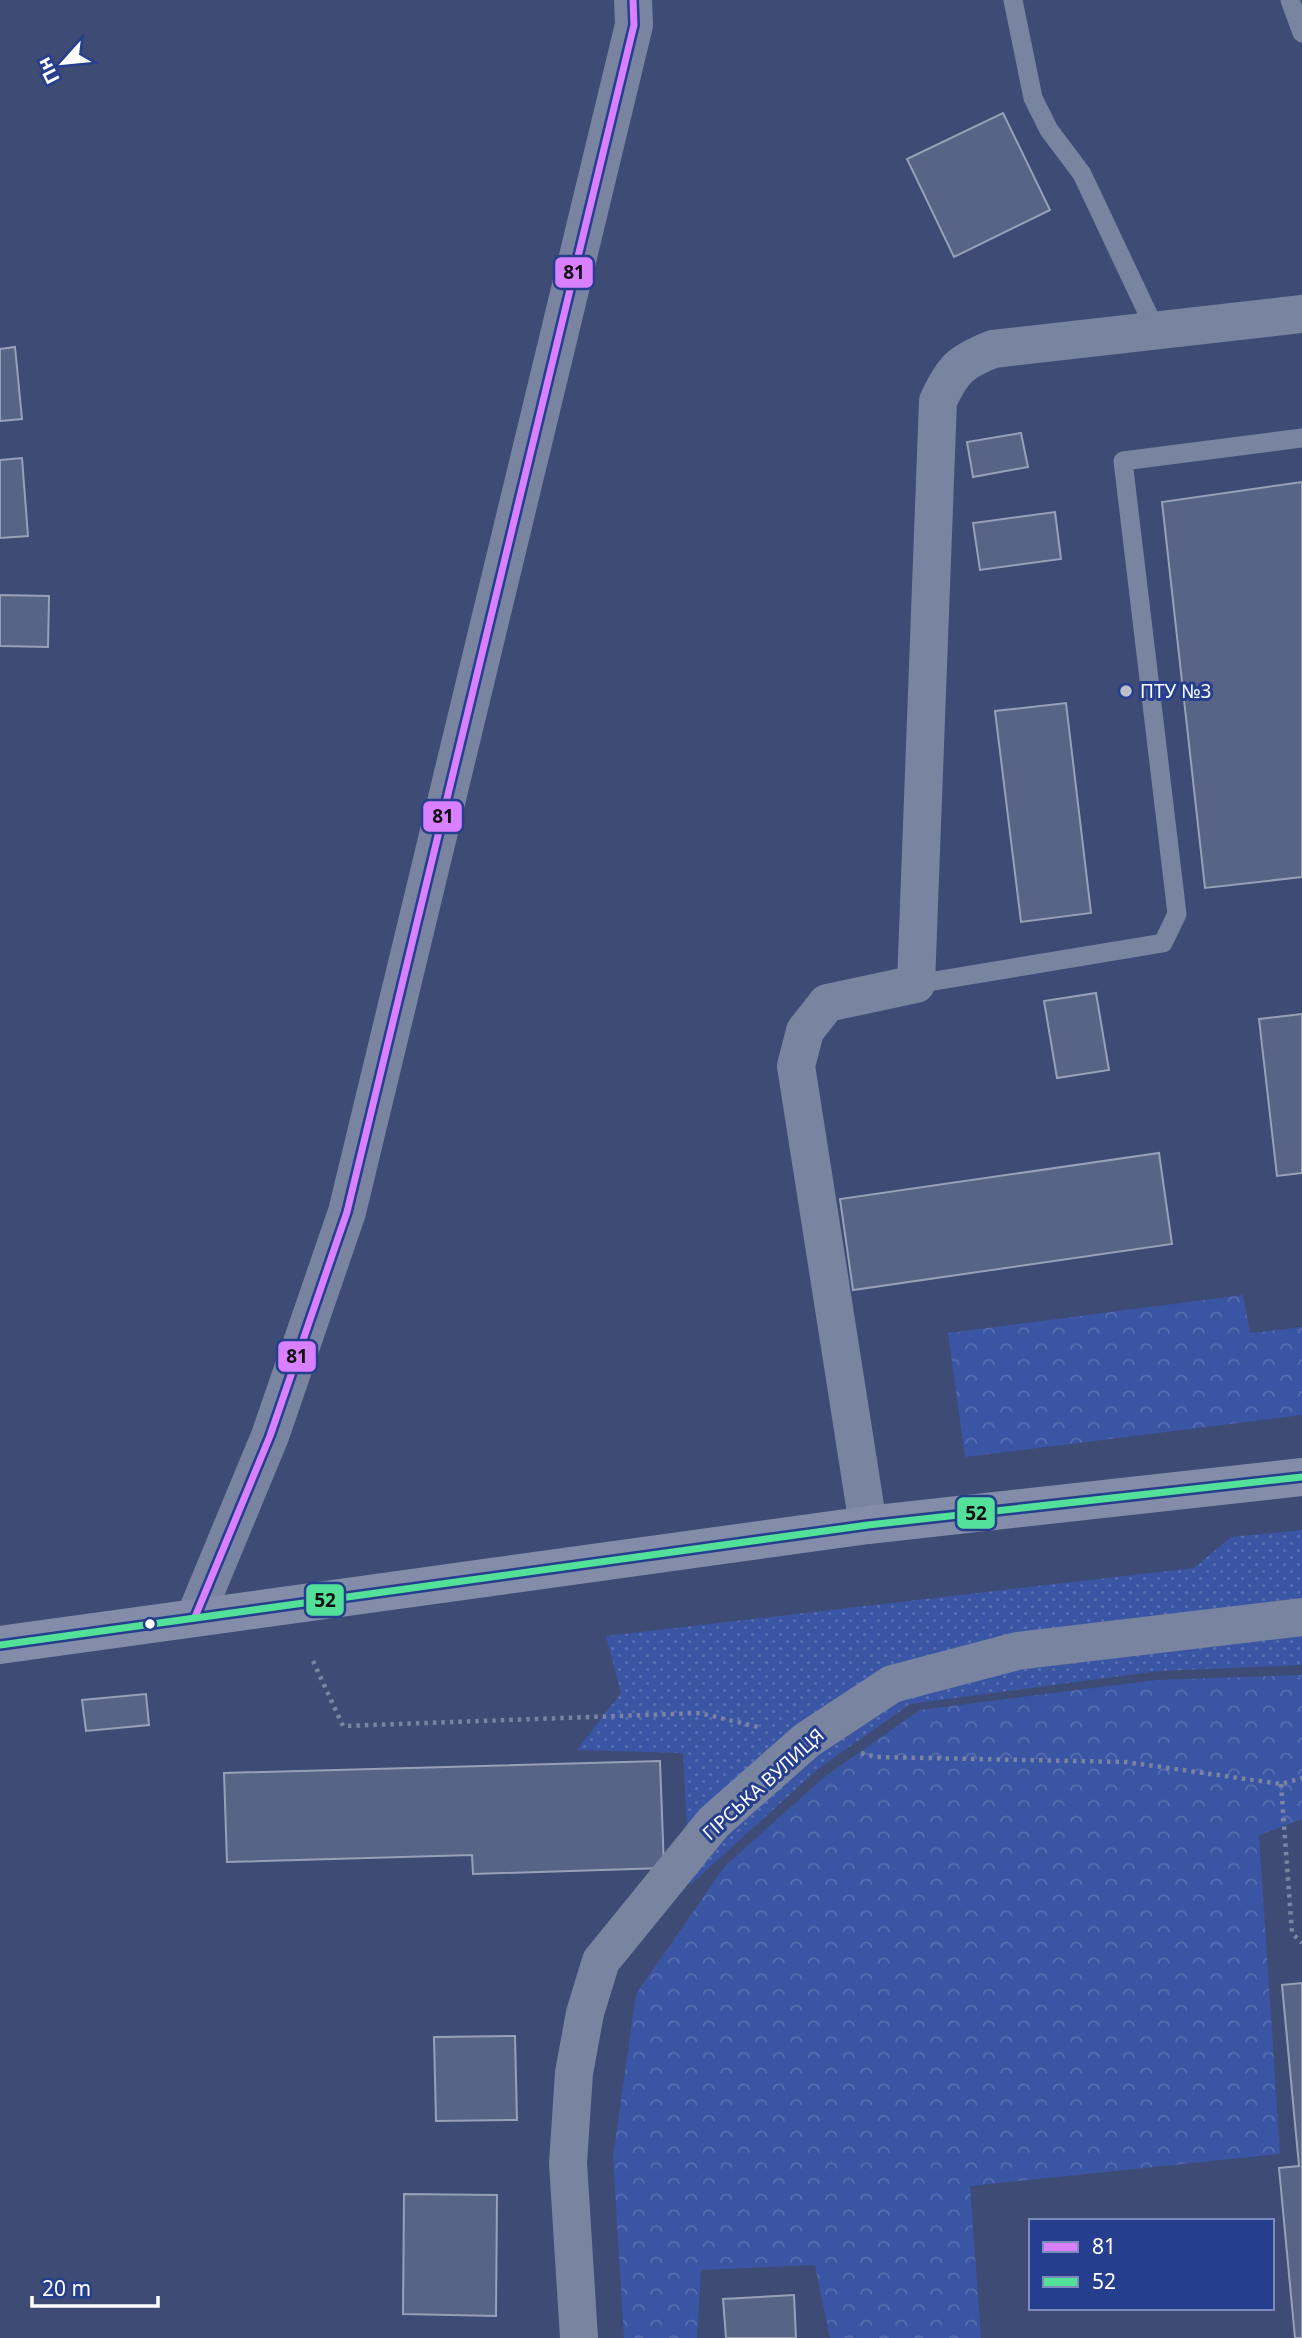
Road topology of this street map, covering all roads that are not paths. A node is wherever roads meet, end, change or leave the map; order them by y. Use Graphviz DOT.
graph roads {
  1 [pos="633,0"];
  2 [pos="1013,0"];
  3 [pos="1290,0"];
  4 [pos="1302,33"];
  5 [pos="1302,314"];
  6 [pos="1156,331"];
  7 [pos="1302,438"];
  8 [pos="916,984"];
  9 [pos="1302,1477"];
  10 [pos="868,1525"];
  11 [pos="195,1617"];
  12 [pos="1302,1617"];
  13 [pos="0,1645"];
  14 [pos="579,2338"];
  1 -- 11 [label="street"];
  2 -- 6 [label="lane"];
  3 -- 4 [label="lane"];
  5 -- 6 [label="street"];
  6 -- 8 [label="street"];
  7 -- 8 [label="lane"];
  8 -- 10 [label="street"];
  9 -- 10 [label="main road"];
  10 -- 11 [label="main road"];
  11 -- 13 [label="main road"];
  12 -- 14 [label="street, ГІРСЬКА ВУЛИЦЯ"];
}
